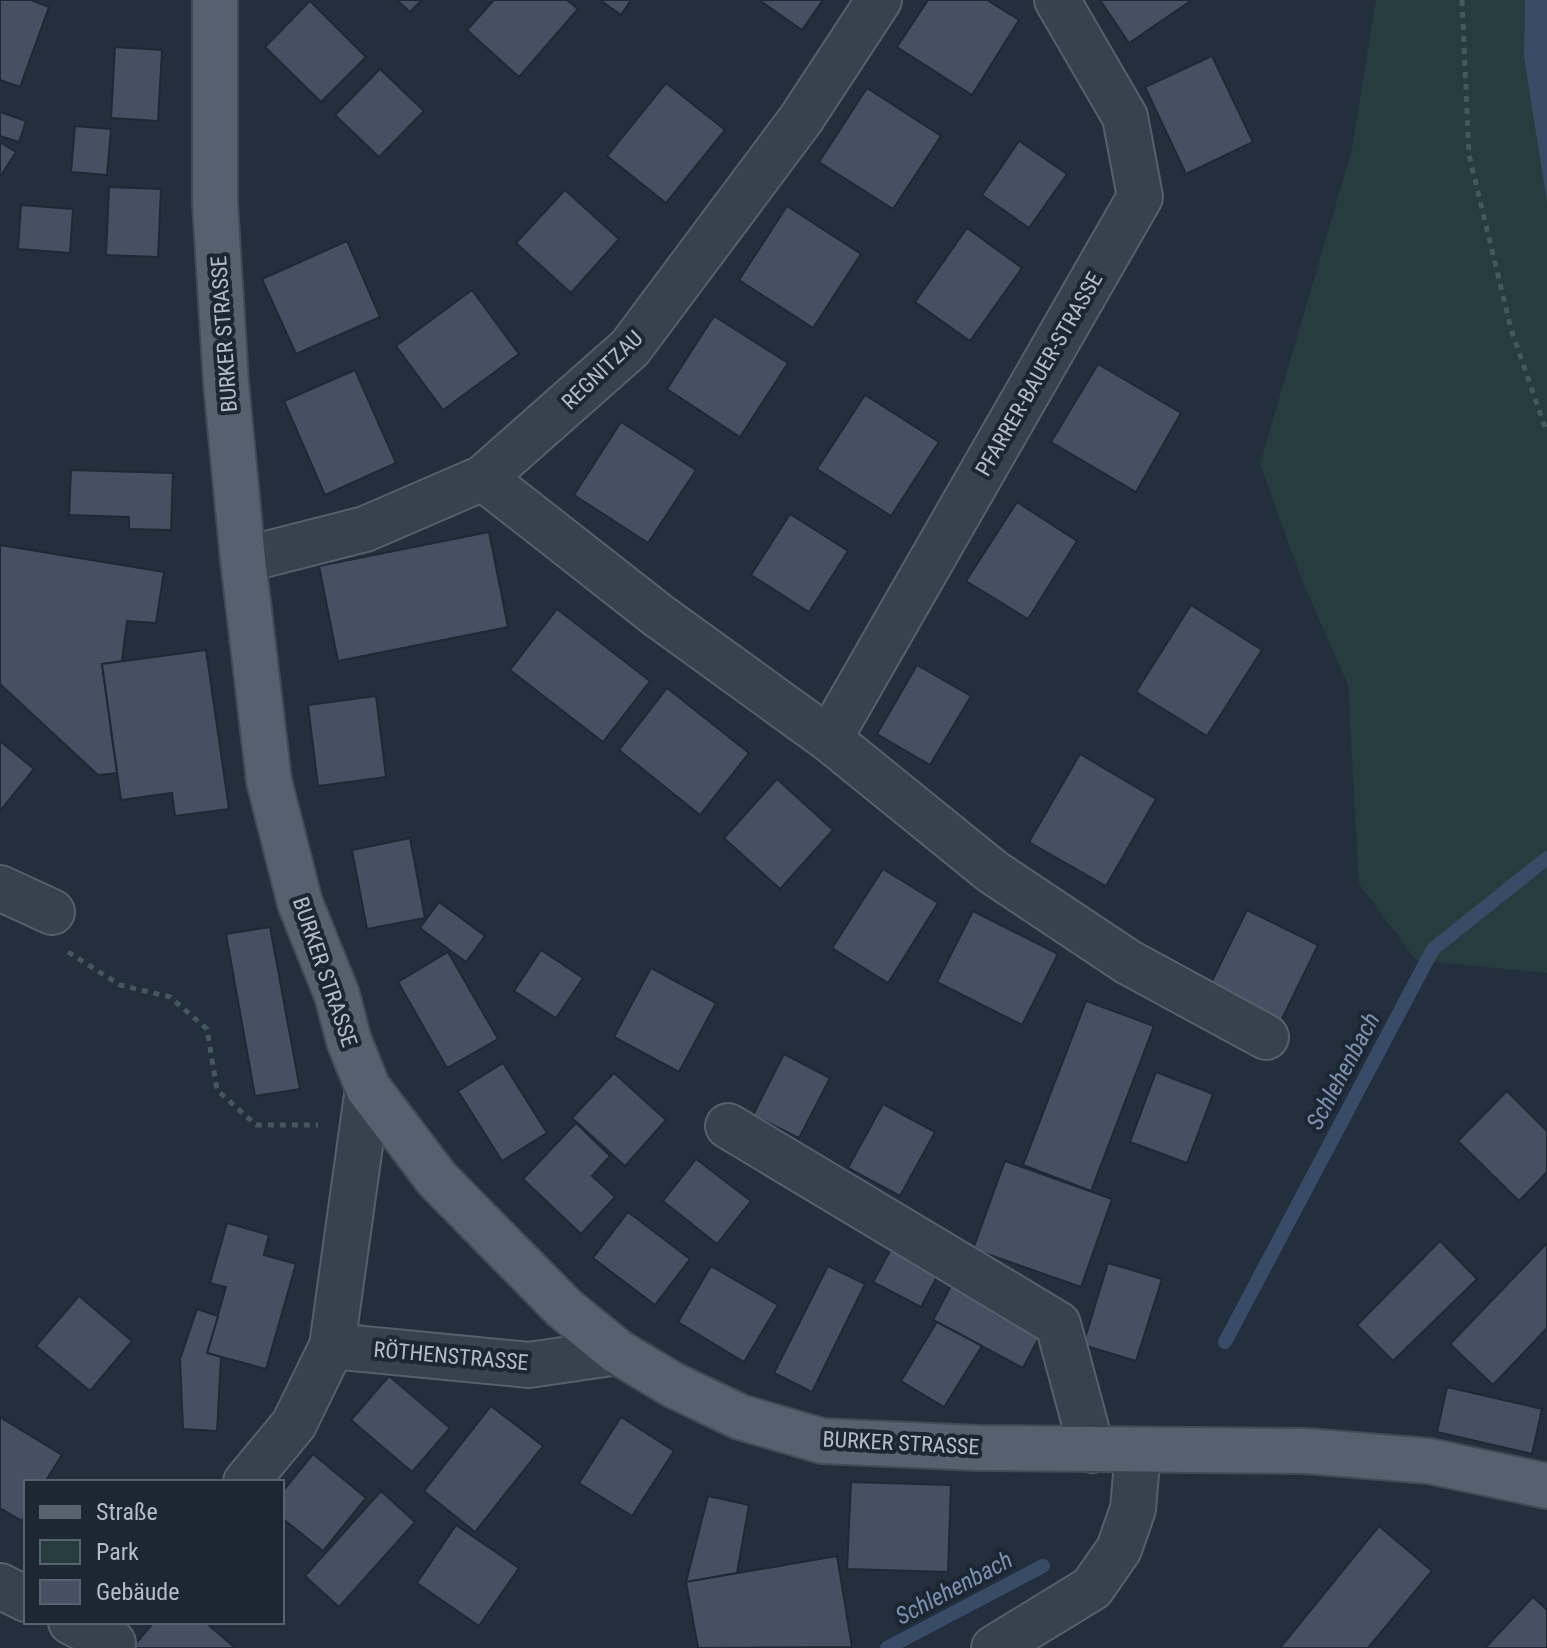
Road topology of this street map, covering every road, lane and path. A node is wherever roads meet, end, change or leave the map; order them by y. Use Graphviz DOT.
graph roads {
  1 [pos="215,0"];
  2 [pos="879,0"];
  3 [pos="1057,0"];
  4 [pos="1462,0"];
  5 [pos="1547,433"];
  6 [pos="483,478"];
  7 [pos="243,560"];
  8 [pos="829,739"];
  9 [pos="0,888"];
  10 [pos="52,912"];
  11 [pos="1266,1037"];
  12 [pos="366,1107"];
  13 [pos="728,1126"];
  14 [pos="332,1346"];
  15 [pos="618,1352"];
  16 [pos="1092,1450"];
  17 [pos="1138,1451"];
  18 [pos="248,1480"];
  19 [pos="1547,1486"];
  20 [pos="0,1586"];
  21 [pos="24,1598"];
  22 [pos="77,1624"];
  23 [pos="117,1638"];
  24 [pos="994,1648"];
  1 -- 7 [label="main road, BURKER STRASSE"];
  2 -- 6 [label="street, REGNITZAU"];
  3 -- 8 [label="street, PFARRER-BAUER-STRASSE"];
  4 -- 5 [label="path"];
  6 -- 7 [label="street, REGNITZAU"];
  6 -- 8 [label="street"];
  7 -- 12 [label="main road, BURKER STRASSE"];
  8 -- 11 [label="street"];
  9 -- 10 [label="street"];
  10 -- 12 [label="path"];
  12 -- 14 [label="street"];
  12 -- 15 [label="main road, BURKER STRASSE"];
  13 -- 16 [label="street"];
  14 -- 15 [label="street, RÖTHENSTRASSE"];
  14 -- 18 [label="street"];
  15 -- 16 [label="main road, BURKER STRASSE"];
  16 -- 17 [label="main road, BURKER STRASSE"];
  17 -- 19 [label="main road, BURKER STRASSE"];
  17 -- 24 [label="street"];
  20 -- 21 [label="street"];
  22 -- 23 [label="street"];
}
